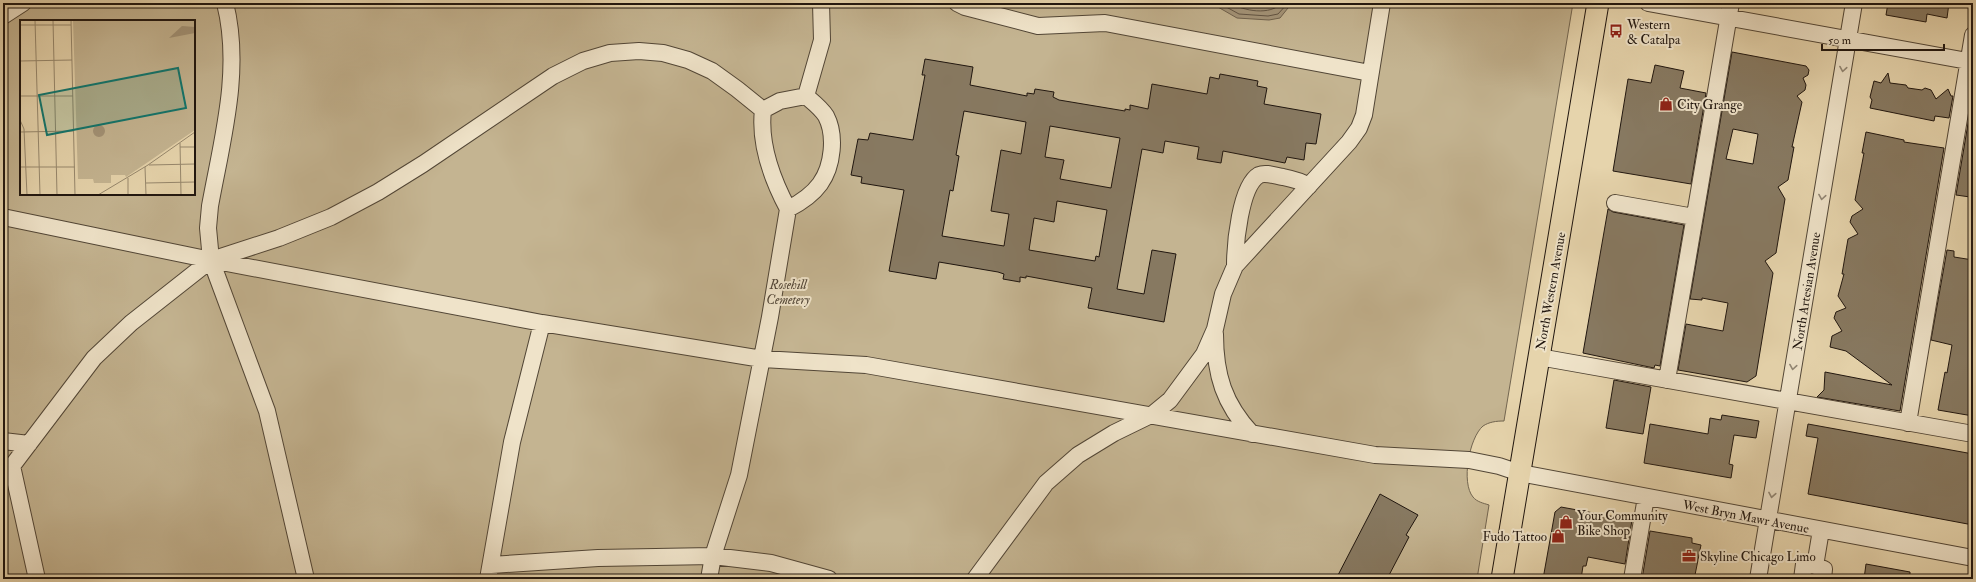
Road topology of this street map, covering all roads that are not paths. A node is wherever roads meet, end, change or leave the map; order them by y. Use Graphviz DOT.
graph roads {
  1 [pos="23,3"];
  2 [pos="225,3"];
  3 [pos="821,3"];
  4 [pos="957,3"];
  5 [pos="1382,3"];
  6 [pos="1598,3"];
  7 [pos="1648,3"];
  8 [pos="1854,3"];
  9 [pos="1730,10"];
  10 [pos="3,16"];
  11 [pos="1973,35"];
  12 [pos="1848,40"];
  13 [pos="1971,62"];
  14 [pos="1370,73"];
  15 [pos="806,96"];
  16 [pos="764,110"];
  17 [pos="1309,186"];
  18 [pos="1616,203"];
  19 [pos="788,209"];
  20 [pos="3,217"];
  21 [pos="1694,217"];
  22 [pos="211,260"];
  23 [pos="1235,266"];
  24 [pos="542,323"];
  25 [pos="1215,329"];
  26 [pos="1539,357"];
  27 [pos="762,359"];
  28 [pos="1667,380"];
  29 [pos="1788,401"];
  30 [pos="1153,414"];
  31 [pos="1908,423"];
  32 [pos="1252,434"];
  33 [pos="1973,434"];
  34 [pos="3,442"];
  35 [pos="29,444"];
  36 [pos="7,472"];
  37 [pos="1520,473"];
  38 [pos="1646,497"];
  39 [pos="1768,520"];
  40 [pos="1821,530"];
  41 [pos="713,556"];
  42 [pos="1973,558"];
  43 [pos="489,572"];
  44 [pos="1819,572"];
  45 [pos="975,578"];
  46 [pos="37,579"];
  47 [pos="306,579"];
  48 [pos="709,579"];
  49 [pos="828,579"];
  50 [pos="1502,579"];
  51 [pos="1632,579"];
  52 [pos="1758,579"];
  53 [pos="1802,579"];
  1 -- 10 [label="street"];
  2 -- 22 [label="street"];
  3 -- 15 [label="street"];
  4 -- 14 [label="street"];
  5 -- 14 [label="street"];
  6 -- 26 [label="main road, North Western Avenue"];
  7 -- 9 [label="street"];
  8 -- 12 [label="street, North Artesian Avenue"];
  9 -- 12 [label="street"];
  9 -- 21 [label="street"];
  11 -- 13 [label="street"];
  12 -- 13 [label="street"];
  12 -- 29 [label="street, North Artesian Avenue, one-way"];
  13 -- 31 [label="street"];
  14 -- 17 [label="street"];
  15 -- 16 [label="street"];
  15 -- 19 [label="street"];
  16 -- 19 [label="street"];
  16 -- 22 [label="street"];
  17 -- 23 [label="street"];
  17 -- 23 [label="street"];
  18 -- 21 [label="street"];
  19 -- 27 [label="street"];
  20 -- 22 [label="street, West Bryn Mawr Avenue"];
  21 -- 28 [label="street"];
  22 -- 24 [label="street, West Bryn Mawr Avenue"];
  22 -- 35 [label="street"];
  22 -- 47 [label="street"];
  23 -- 25 [label="street"];
  24 -- 27 [label="street, West Bryn Mawr Avenue"];
  24 -- 43 [label="street"];
  25 -- 30 [label="street"];
  25 -- 32 [label="street"];
  26 -- 28 [label="street"];
  26 -- 37 [label="main road, North Western Avenue"];
  27 -- 30 [label="street, West Bryn Mawr Avenue"];
  27 -- 41 [label="street"];
  28 -- 29 [label="street"];
  29 -- 31 [label="street"];
  29 -- 39 [label="street, North Artesian Avenue, one-way"];
  30 -- 32 [label="street, West Bryn Mawr Avenue"];
  30 -- 45 [label="street"];
  31 -- 33 [label="street"];
  32 -- 37 [label="street, West Bryn Mawr Avenue"];
  34 -- 35 [label="street"];
  35 -- 36 [label="street"];
  36 -- 46 [label="street"];
  37 -- 38 [label="street, West Bryn Mawr Avenue"];
  37 -- 50 [label="main road, North Western Avenue"];
  38 -- 39 [label="street, West Bryn Mawr Avenue"];
  38 -- 51 [label="street"];
  39 -- 40 [label="street, West Bryn Mawr Avenue"];
  39 -- 52 [label="street, North Artesian Avenue"];
  40 -- 42 [label="street, West Bryn Mawr Avenue"];
  40 -- 44 [label="street"];
  41 -- 43 [label="street"];
  41 -- 48 [label="street"];
  41 -- 49 [label="street"];
  44 -- 53 [label="street"];
}
